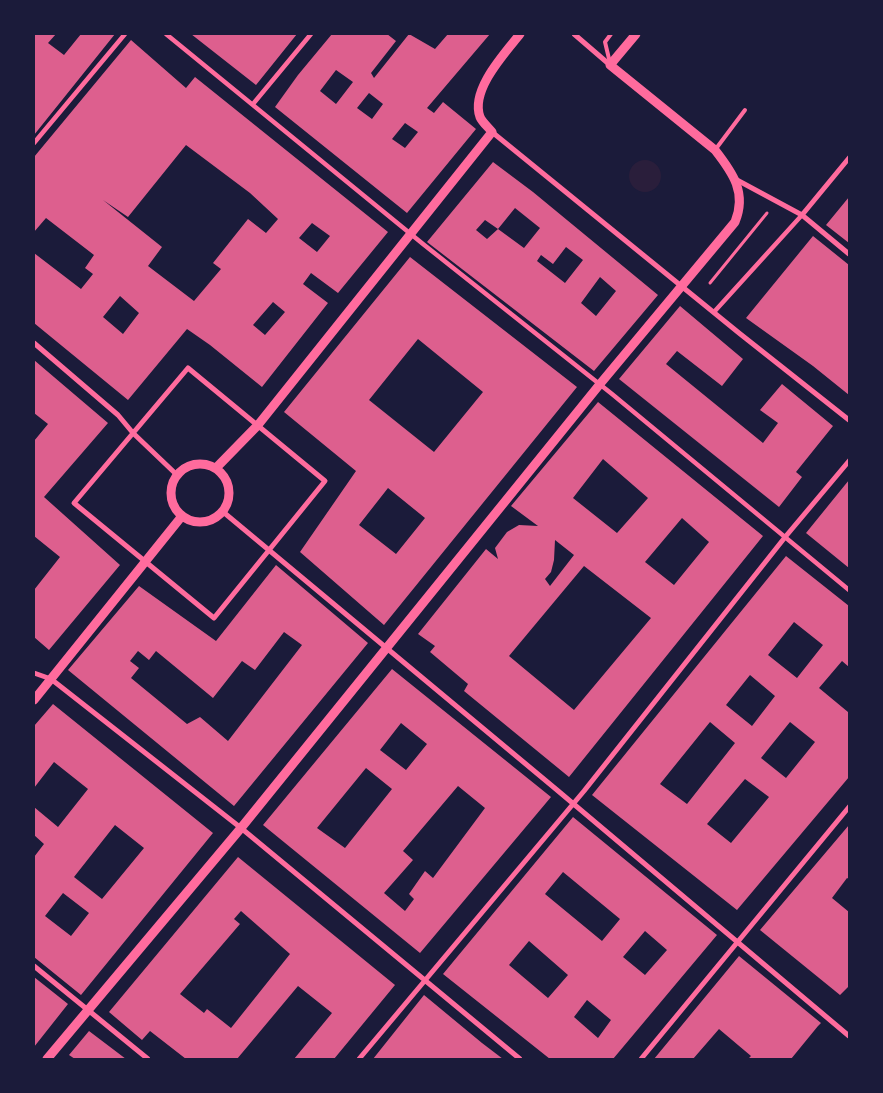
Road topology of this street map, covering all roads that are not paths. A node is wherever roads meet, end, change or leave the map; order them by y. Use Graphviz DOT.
graph roads {
  1 [pos="125,34"];
  2 [pos="166,34"];
  3 [pos="311,34"];
  4 [pos="520,34"];
  5 [pos="574,34"];
  6 [pos="611,34"];
  7 [pos="636,34"];
  8 [pos="610,65"];
  9 [pos="253,104"];
  10 [pos="745,110"];
  11 [pos="492,132"];
  12 [pos="34,143"];
  13 [pos="715,150"];
  14 [pos="849,158"];
  15 [pos="737,180"];
  16 [pos="802,215"];
  17 [pos="412,235"];
  18 [pos="849,254"];
  19 [pos="681,285"];
  20 [pos="714,312"];
  21 [pos="34,344"];
  22 [pos="600,384"];
  23 [pos="849,420"];
  24 [pos="258,425"];
  25 [pos="133,433"];
  26 [pos="849,461"];
  27 [pos="216,468"];
  28 [pos="176,475"];
  29 [pos="222,511"];
  30 [pos="182,516"];
  31 [pos="786,536"];
  32 [pos="270,552"];
  33 [pos="145,563"];
  34 [pos="849,590"];
  35 [pos="385,648"];
  36 [pos="34,672"];
  37 [pos="51,679"];
  38 [pos="34,700"];
  39 [pos="574,804"];
  40 [pos="849,807"];
  41 [pos="241,828"];
  42 [pos="738,943"];
  43 [pos="34,966"];
  44 [pos="424,980"];
  45 [pos="89,1010"];
  46 [pos="849,1036"];
  47 [pos="47,1059"];
  48 [pos="148,1059"];
  49 [pos="359,1059"];
  50 [pos="520,1059"];
  51 [pos="640,1059"];
  1 -- 12 [label="street"];
  2 -- 9 [label="street"];
  3 -- 9 [label="street"];
  4 -- 11 [label="street"];
  5 -- 8 [label="street"];
  6 -- 8 [label="lane"];
  7 -- 8 [label="street"];
  8 -- 13 [label="street"];
  9 -- 17 [label="street"];
  10 -- 13 [label="lane"];
  11 -- 17 [label="street"];
  11 -- 19 [label="street"];
  13 -- 15 [label="street"];
  14 -- 16 [label="street"];
  15 -- 16 [label="street"];
  15 -- 19 [label="street"];
  16 -- 18 [label="street"];
  16 -- 20 [label="street"];
  17 -- 22 [label="street"];
  17 -- 24 [label="street"];
  19 -- 20 [label="street"];
  19 -- 22 [label="street"];
  20 -- 23 [label="street"];
  21 -- 25 [label="street"];
  22 -- 31 [label="street"];
  22 -- 35 [label="street"];
  24 -- 25 [label="street"];
  24 -- 27 [label="street"];
  24 -- 32 [label="street"];
  25 -- 28 [label="street"];
  25 -- 33 [label="street"];
  26 -- 31 [label="street"];
  27 -- 28 [label="street"];
  27 -- 29 [label="street"];
  28 -- 30 [label="street"];
  29 -- 30 [label="street"];
  29 -- 32 [label="street"];
  30 -- 33 [label="street"];
  31 -- 34 [label="street"];
  31 -- 39 [label="street"];
  32 -- 33 [label="street"];
  32 -- 35 [label="street"];
  33 -- 37 [label="street"];
  35 -- 39 [label="street"];
  35 -- 41 [label="street"];
  36 -- 37 [label="street"];
  37 -- 38 [label="street"];
  37 -- 41 [label="street"];
  39 -- 42 [label="street"];
  39 -- 44 [label="street"];
  40 -- 42 [label="street"];
  41 -- 44 [label="street"];
  41 -- 45 [label="street"];
  42 -- 46 [label="street"];
  42 -- 51 [label="street"];
  43 -- 45 [label="street"];
  44 -- 49 [label="street"];
  44 -- 50 [label="street"];
  45 -- 47 [label="street"];
  45 -- 48 [label="street"];
}
